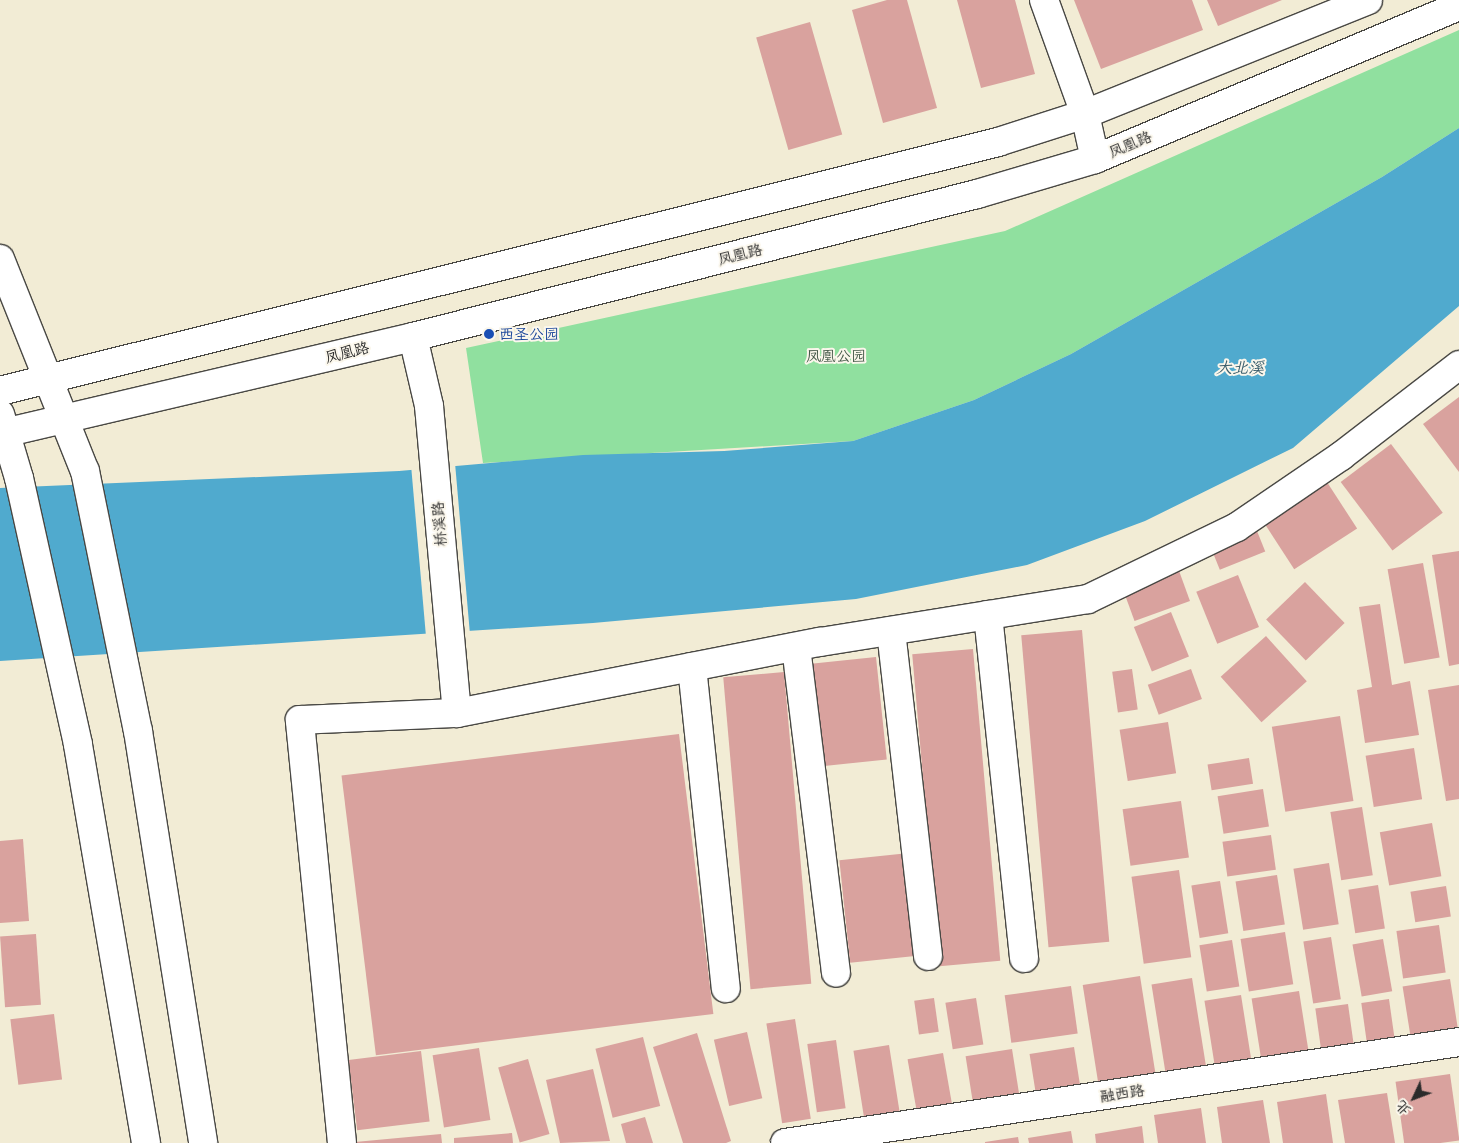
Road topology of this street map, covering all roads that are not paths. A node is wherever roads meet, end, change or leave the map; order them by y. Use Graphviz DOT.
graph roads {
  1 [pos="1044,0"];
  2 [pos="1368,0"];
  3 [pos="1459,6"];
  4 [pos="1085,114"];
  5 [pos="1095,159"];
  6 [pos="0,259"];
  7 [pos="413,337"];
  8 [pos="1459,365"];
  9 [pos="50,380"];
  10 [pos="0,391"];
  11 [pos="64,421"];
  12 [pos="2,427"];
  13 [pos="988,615"];
  14 [pos="891,631"];
  15 [pos="796,647"];
  16 [pos="692,668"];
  17 [pos="455,703"];
  18 [pos="928,956"];
  19 [pos="1024,958"];
  20 [pos="836,973"];
  21 [pos="726,988"];
  22 [pos="1459,1042"];
  23 [pos="146,1143"];
  24 [pos="203,1143"];
  25 [pos="342,1143"];
  26 [pos="785,1143"];
  1 -- 4 [label="street"];
  2 -- 4 [label="street"];
  3 -- 5 [label="street, 凤凰路"];
  4 -- 5 [label="street"];
  4 -- 9 [label="street"];
  5 -- 7 [label="street, 凤凰路"];
  6 -- 9 [label="street"];
  7 -- 11 [label="street, 凤凰路"];
  7 -- 17 [label="street, 桥溪路"];
  8 -- 13 [label="street"];
  9 -- 10 [label="street"];
  9 -- 11 [label="street"];
  11 -- 12 [label="street, 凤凰路"];
  11 -- 24 [label="street"];
  12 -- 23 [label="street"];
  13 -- 14 [label="street"];
  13 -- 19 [label="street"];
  14 -- 15 [label="street"];
  14 -- 18 [label="street"];
  15 -- 16 [label="street"];
  15 -- 20 [label="street"];
  16 -- 17 [label="street"];
  16 -- 21 [label="street"];
  17 -- 25 [label="street"];
  22 -- 26 [label="street, 融西路"];
}
